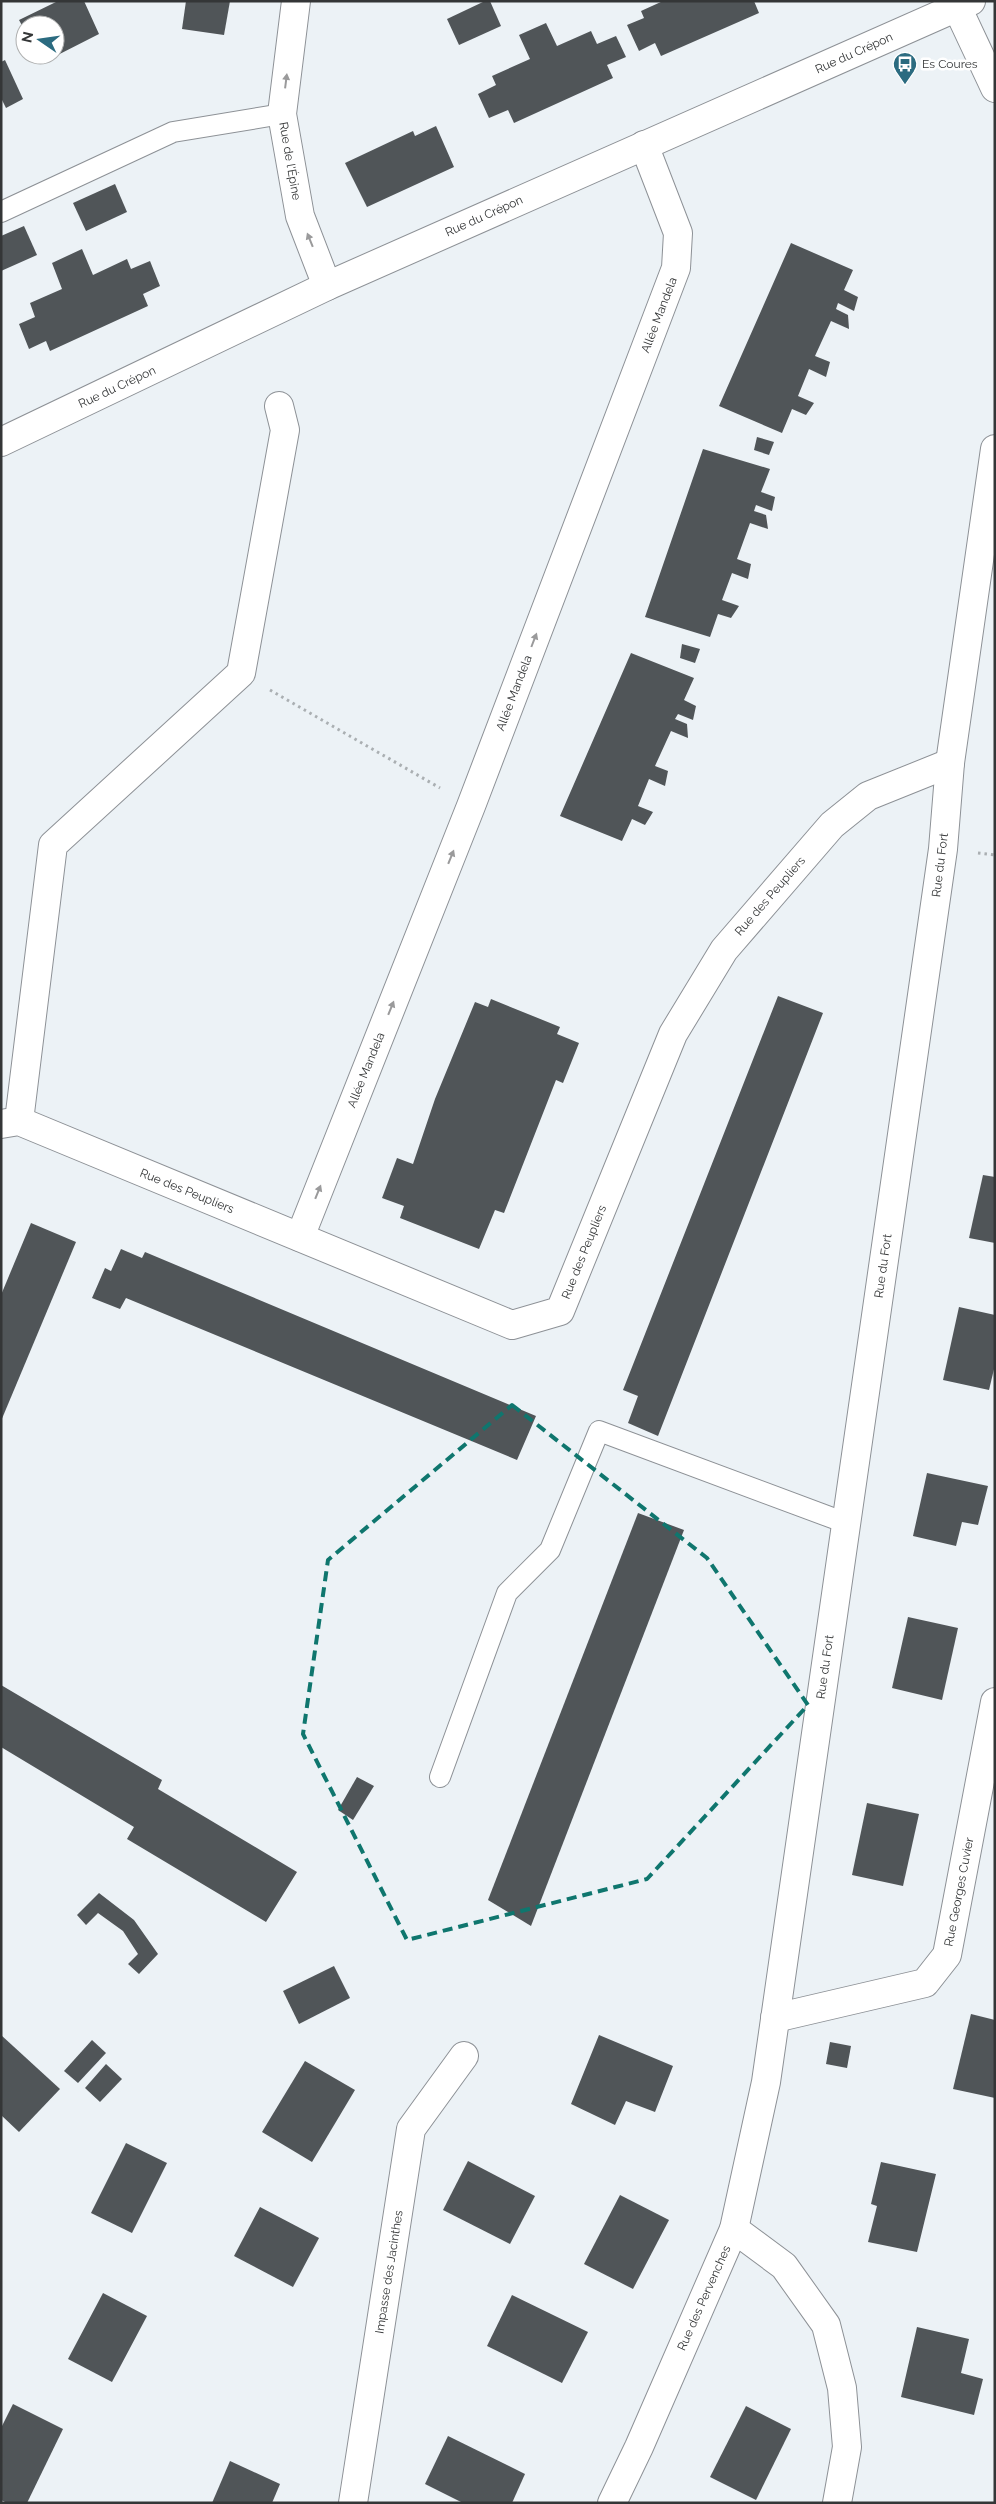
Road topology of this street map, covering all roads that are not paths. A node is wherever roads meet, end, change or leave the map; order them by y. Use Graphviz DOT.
graph roads {
  1 [pos="296,1"];
  2 [pos="964,4"];
  3 [pos="995,88"];
  4 [pos="282,114"];
  5 [pos="644,145"];
  6 [pos="1,212"];
  7 [pos="327,286"];
  8 [pos="279,406"];
  9 [pos="1,442"];
  10 [pos="995,449"];
  11 [pos="950,763"];
  12 [pos="10,1122"];
  13 [pos="300,1237"];
  14 [pos="846,1523"];
  15 [pos="995,1702"];
  16 [pos="440,1778"];
  17 [pos="775,2018"];
  18 [pos="464,2056"];
  19 [pos="766,2082"];
  20 [pos="734,2229"];
  21 [pos="353,2503"];
  22 [pos="612,2503"];
  23 [pos="837,2503"];
  4 -- 1 [label="street, Rue de l'Épine, one-way"];
  2 -- 3 [label="street"];
  2 -- 5 [label="street, Rue du Crépon"];
  4 -- 6 [label="lane"];
  7 -- 4 [label="street, Rue de l'Épine, one-way"];
  5 -- 7 [label="street, Rue du Crépon"];
  13 -- 5 [label="street, Allée Mandela, one-way"];
  7 -- 9 [label="street, Rue du Crépon"];
  8 -- 12 [label="street"];
  10 -- 11 [label="street, Rue du Fort"];
  11 -- 13 [label="street, Rue des Peupliers"];
  11 -- 14 [label="street, Rue du Fort"];
  12 -- 13 [label="street, Rue des Peupliers"];
  14 -- 16 [label="lane"];
  14 -- 17 [label="street, Rue du Fort"];
  15 -- 17 [label="street, Rue Georges Cuvier"];
  17 -- 19 [label="street, Rue du Fort"];
  18 -- 21 [label="street, Impasse des Jacinthes"];
  19 -- 20 [label="street, Rue des Pervenches"];
  20 -- 22 [label="street, Rue des Pervenches"];
  20 -- 23 [label="street"];
}
